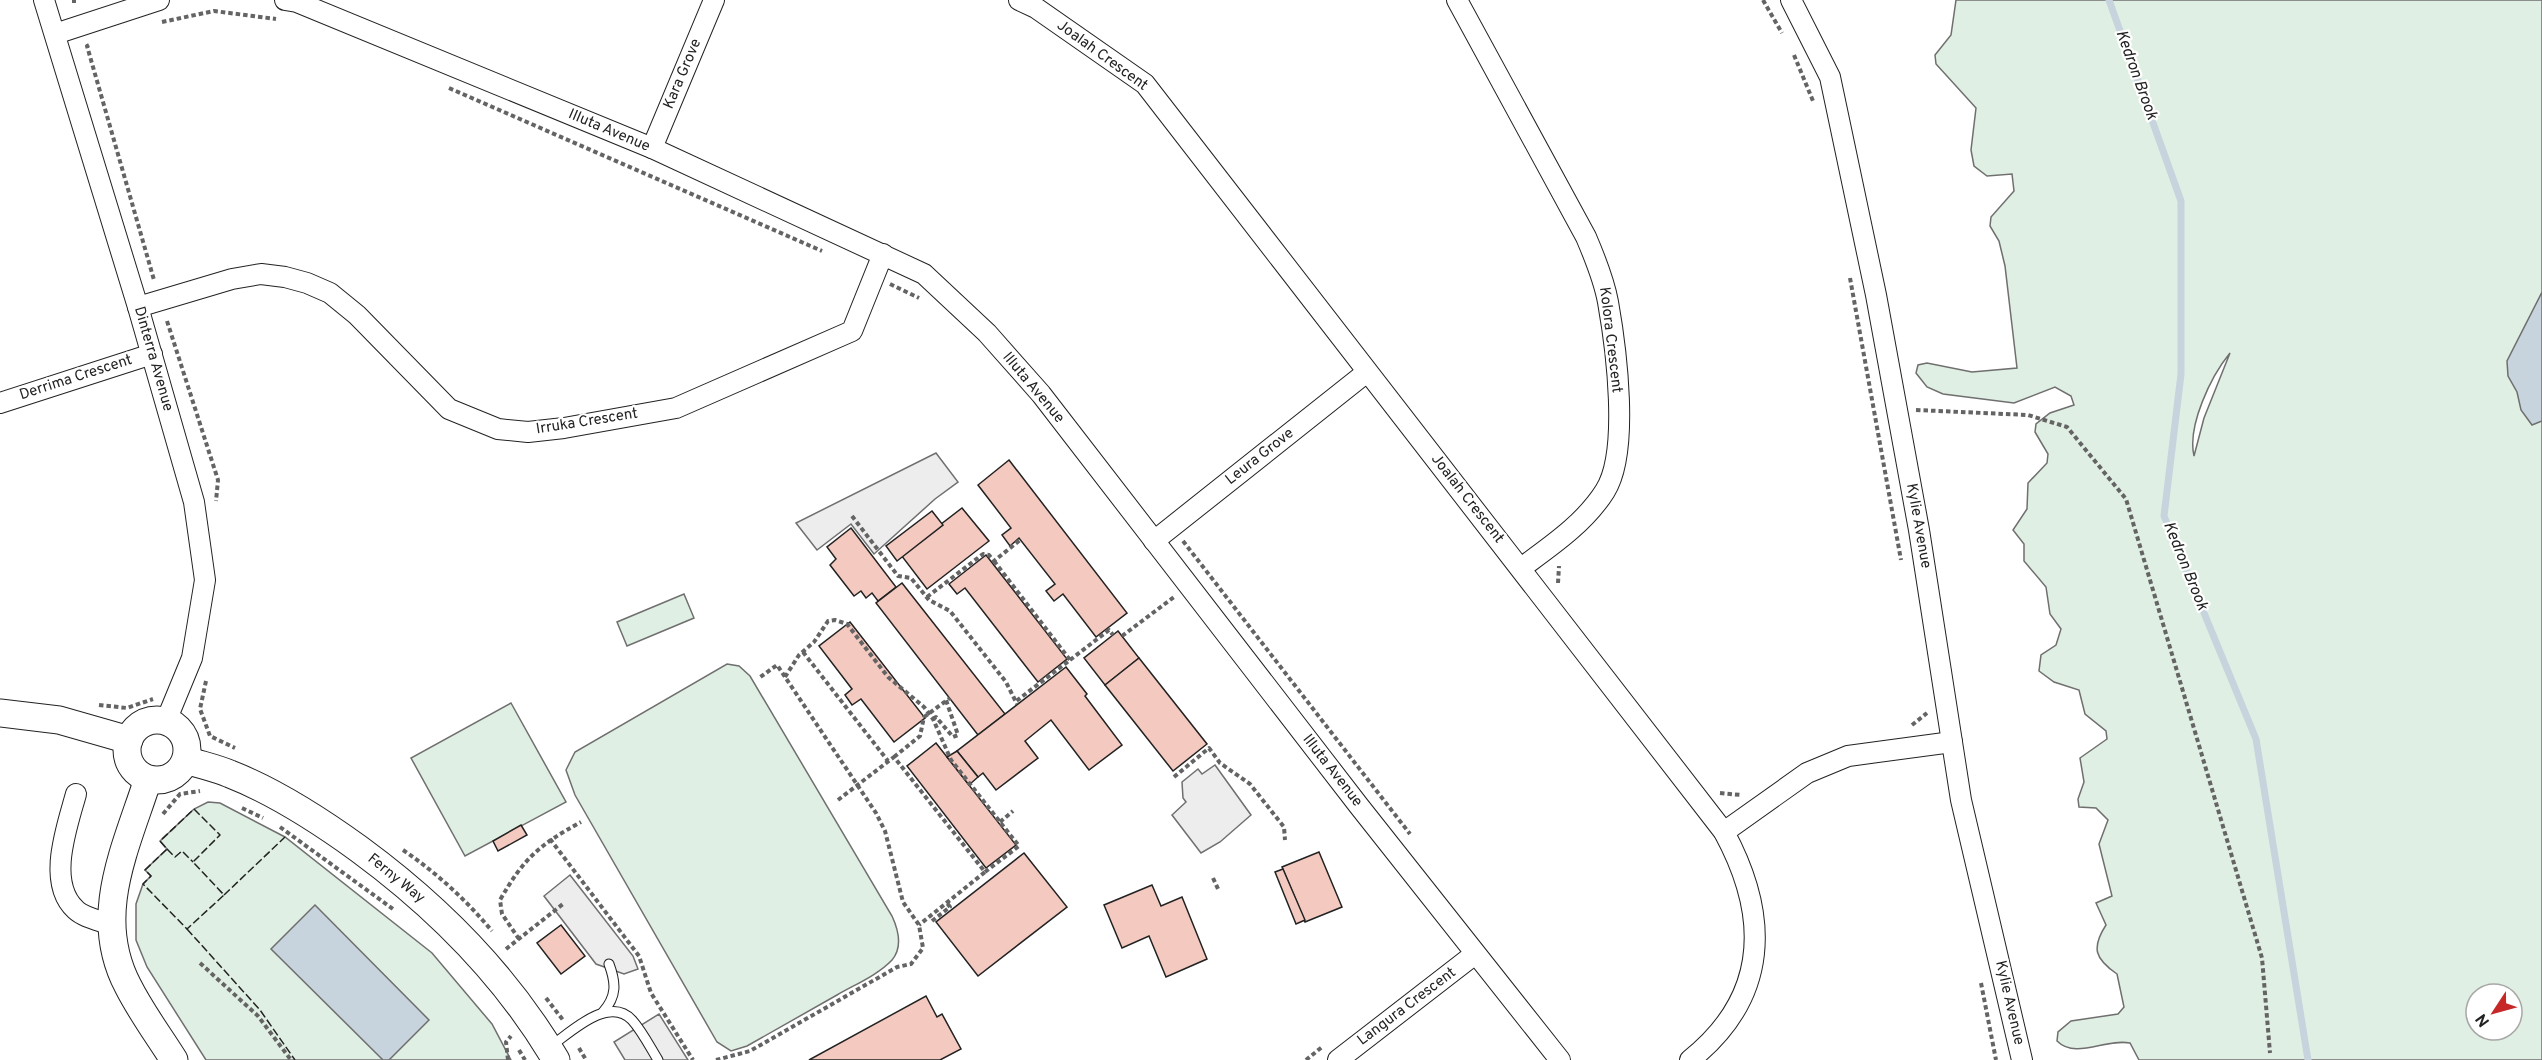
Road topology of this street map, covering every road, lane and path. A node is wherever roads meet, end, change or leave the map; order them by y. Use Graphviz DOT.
graph roads {
  1 [pos="44,0"];
  2 [pos="159,0"];
  3 [pos="714,0"];
  4 [pos="1457,0"];
  5 [pos="1762,0"];
  6 [pos="1791,0"];
  7 [pos="1032,3"];
  8 [pos="283,10"];
  9 [pos="152,24"];
  10 [pos="55,34"];
  11 [pos="1785,37"];
  12 [pos="98,42"];
  13 [pos="1790,46"];
  14 [pos="440,83"];
  15 [pos="1817,112"];
  16 [pos="652,148"];
  17 [pos="883,254"];
  18 [pos="831,255"];
  19 [pos="875,274"];
  20 [pos="1849,276"];
  21 [pos="154,280"];
  22 [pos="921,299"];
  23 [pos="138,307"];
  24 [pos="152,354"];
  25 [pos="1367,372"];
  26 [pos="0,403"];
  27 [pos="1897,409"];
  28 [pos="852,516"];
  29 [pos="1173,527"];
  30 [pos="1020,540"];
  31 [pos="1154,541"];
  32 [pos="994,561"];
  33 [pos="1521,568"];
  34 [pos="1903,570"];
  35 [pos="1166,588"];
  36 [pos="927,597"];
  37 [pos="1174,597"];
  38 [pos="1181,606"];
  39 [pos="1113,635"];
  40 [pos="1122,636"];
  41 [pos="803,652"];
  42 [pos="1070,660"];
  43 [pos="785,677"];
  44 [pos="759,678"];
  45 [pos="1929,712"];
  46 [pos="0,713"];
  47 [pos="929,713"];
  48 [pos="933,719"];
  49 [pos="166,721"];
  50 [pos="129,740"];
  51 [pos="1944,743"];
  52 [pos="894,757"];
  53 [pos="186,760"];
  54 [pos="888,761"];
  55 [pos="1174,777"];
  56 [pos="148,779"];
  57 [pos="858,784"];
  58 [pos="206,790"];
  59 [pos="75,794"];
  60 [pos="838,800"];
  61 [pos="236,805"];
  62 [pos="1013,811"];
  63 [pos="162,815"];
  64 [pos="267,820"];
  65 [pos="581,822"];
  66 [pos="1000,822"];
  67 [pos="277,826"];
  68 [pos="1725,832"];
  69 [pos="1411,836"];
  70 [pos="550,839"];
  71 [pos="1286,840"];
  72 [pos="985,872"];
  73 [pos="1213,878"];
  74 [pos="1219,891"];
  75 [pos="947,903"];
  76 [pos="563,904"];
  77 [pos="396,911"];
  78 [pos="932,921"];
  79 [pos="111,924"];
  80 [pos="919,925"];
  81 [pos="519,939"];
  82 [pos="506,949"];
  83 [pos="1475,954"];
  84 [pos="200,963"];
  85 [pos="609,964"];
  86 [pos="1980,978"];
  87 [pos="603,1011"];
  88 [pos="504,1027"];
  89 [pos="511,1036"];
  90 [pos="2270,1053"];
  91 [pos="552,1054"];
  92 [pos="174,1060"];
  93 [pos="291,1060"];
  94 [pos="508,1060"];
  95 [pos="525,1060"];
  96 [pos="658,1060"];
  97 [pos="693,1060"];
  98 [pos="716,1060"];
  99 [pos="1338,1060"];
  100 [pos="1560,1060"];
  101 [pos="1690,1060"];
  102 [pos="1996,1060"];
  103 [pos="2022,1060"];
  1 -- 10 [label="street, Dinterra Avenue"];
  2 -- 10 [label="street"];
  3 -- 16 [label="street, Kara Grove"];
  4 -- 33 [label="street, Kolora Crescent"];
  5 -- 11 [label="path"];
  6 -- 27 [label="street, Kylie Avenue"];
  7 -- 25 [label="street, Joalah Crescent"];
  8 -- 9 [label="path"];
  8 -- 16 [label="street, Illuta Avenue"];
  10 -- 23 [label="street, Dinterra Avenue"];
  12 -- 21 [label="path"];
  13 -- 15 [label="path"];
  14 -- 18 [label="path"];
  16 -- 17 [label="street, Illuta Avenue"];
  17 -- 19 [label="street, Irruka Crescent"];
  17 -- 31 [label="street, Illuta Avenue"];
  19 -- 22 [label="path"];
  19 -- 23 [label="street, Irruka Crescent"];
  20 -- 34 [label="path"];
  23 -- 24 [label="street, Dinterra Avenue"];
  24 -- 26 [label="street, Derrima Crescent"];
  24 -- 49 [label="street, Dinterra Avenue"];
  25 -- 29 [label="street, Leura Grove"];
  25 -- 33 [label="street, Joalah Crescent"];
  27 -- 51 [label="street, Kylie Avenue"];
  27 -- 90 [label="path"];
  28 -- 36 [label="path"];
  29 -- 31 [label="street, Leura Grove"];
  29 -- 69 [label="path"];
  30 -- 32 [label="path"];
  31 -- 83 [label="street, Illuta Avenue"];
  32 -- 36 [label="path"];
  32 -- 42 [label="path"];
  33 -- 68 [label="street, Joalah Crescent"];
  35 -- 37 [label="path"];
  36 -- 42 [label="path"];
  37 -- 38 [label="path"];
  37 -- 40 [label="path"];
  39 -- 42 [label="path"];
  41 -- 43 [label="path"];
  41 -- 47 [label="path"];
  41 -- 54 [label="path"];
  43 -- 44 [label="path"];
  43 -- 57 [label="path"];
  45 -- 51 [label="path"];
  46 -- 50 [label="street"];
  47 -- 48 [label="path"];
  47 -- 48 [label="path"];
  47 -- 52 [label="path"];
  48 -- 66 [label="path"];
  49 -- 50 [label="street"];
  49 -- 53 [label="street"];
  50 -- 56 [label="street"];
  51 -- 68 [label="street"];
  51 -- 103 [label="street, Kylie Avenue"];
  52 -- 54 [label="path"];
  52 -- 72 [label="path"];
  53 -- 56 [label="street"];
  53 -- 91 [label="street, Ferny Way"];
  54 -- 57 [label="path"];
  55 -- 71 [label="path"];
  56 -- 79 [label="street"];
  57 -- 60 [label="path"];
  57 -- 80 [label="path"];
  58 -- 63 [label="path"];
  59 -- 79 [label="street"];
  61 -- 64 [label="path"];
  62 -- 66 [label="path"];
  65 -- 70 [label="path"];
  66 -- 72 [label="path"];
  67 -- 77 [label="path"];
  68 -- 101 [label="street, Joalah Crescent"];
  70 -- 81 [label="path"];
  70 -- 97 [label="path"];
  72 -- 75 [label="path"];
  73 -- 74 [label="path"];
  75 -- 78 [label="path"];
  75 -- 80 [label="path"];
  76 -- 81 [label="path"];
  79 -- 92 [label="street"];
  80 -- 98 [label="path"];
  81 -- 82 [label="path"];
  83 -- 99 [label="street, Langura Crescent"];
  83 -- 100 [label="street, Illuta Avenue"];
  84 -- 93 [label="path"];
  85 -- 87 [label="lane"];
  86 -- 102 [label="path"];
  87 -- 91 [label="lane"];
  87 -- 96 [label="lane"];
  88 -- 89 [label="path"];
  89 -- 94 [label="path"];
  89 -- 95 [label="path"];
}
